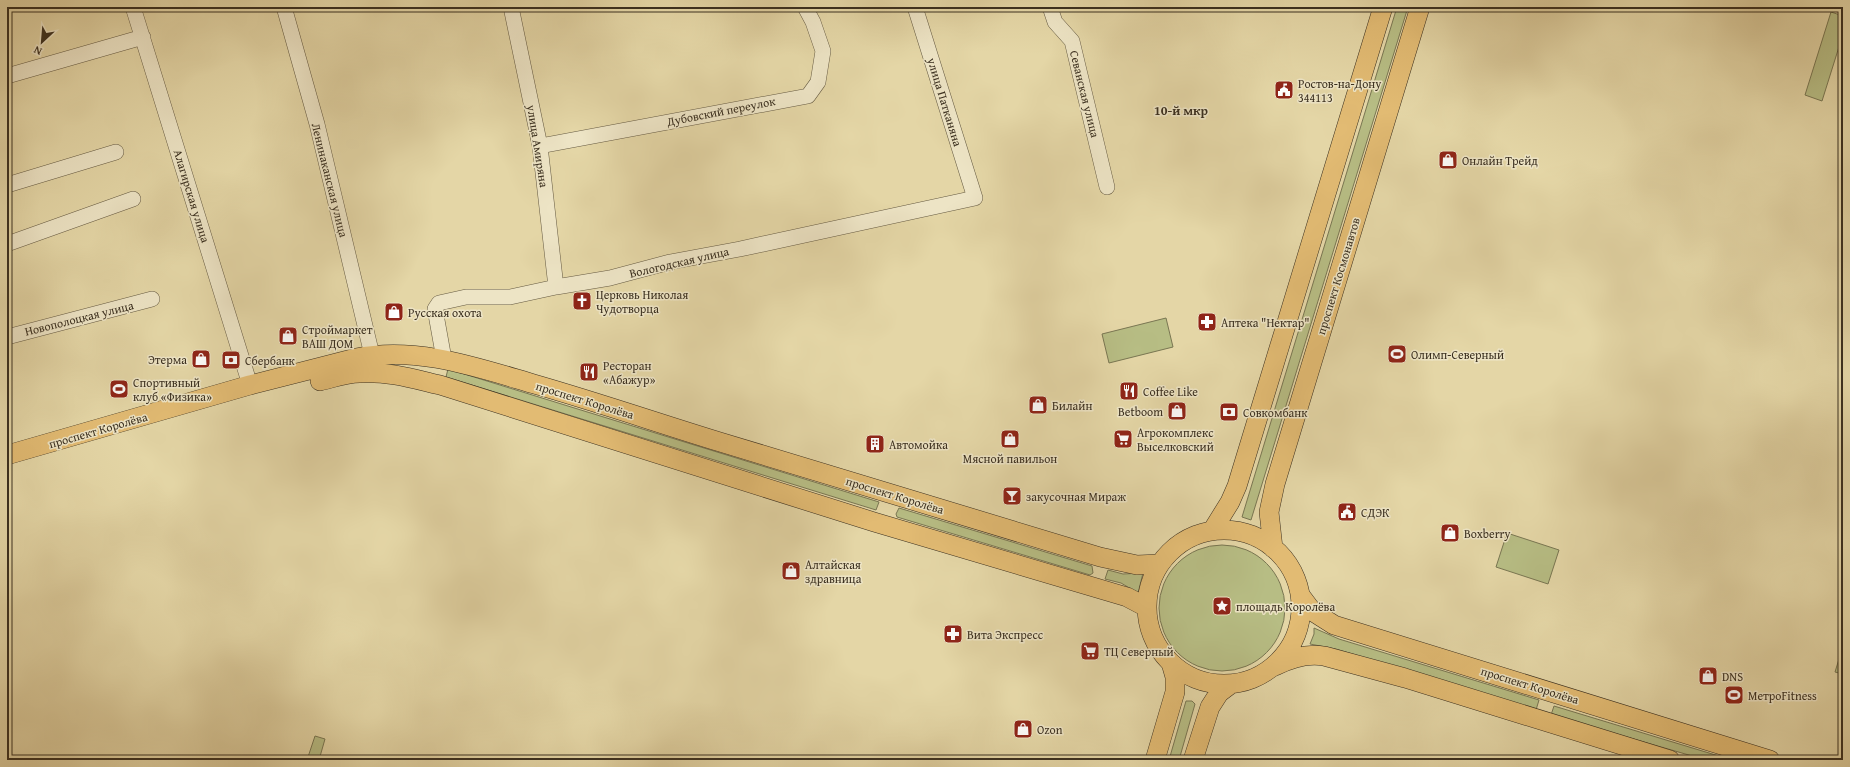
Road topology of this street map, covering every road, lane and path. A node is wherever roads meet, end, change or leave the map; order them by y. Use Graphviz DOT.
graph roads {
  1 [pos="133,7"];
  2 [pos="284,7"];
  3 [pos="511,7"];
  4 [pos="804,7"];
  5 [pos="915,7"];
  6 [pos="1050,7"];
  7 [pos="1383,7"];
  8 [pos="1420,7"];
  9 [pos="143,37"];
  10 [pos="7,76"];
  11 [pos="540,146"];
  12 [pos="116,152"];
  13 [pos="7,185"];
  14 [pos="1107,187"];
  15 [pos="975,198"];
  16 [pos="133,199"];
  17 [pos="7,244"];
  18 [pos="556,287"];
  19 [pos="152,300"];
  20 [pos="7,337"];
  21 [pos="372,355"];
  22 [pos="444,358"];
  23 [pos="250,385"];
  24 [pos="440,385"];
  25 [pos="7,455"];
  26 [pos="7,468"];
  27 [pos="882,492"];
  28 [pos="874,522"];
  29 [pos="1212,531"];
  30 [pos="1273,548"];
  31 [pos="1159,564"];
  32 [pos="1300,595"];
  33 [pos="1146,607"];
  34 [pos="1170,663"];
  35 [pos="1272,667"];
  36 [pos="1231,684"];
  37 [pos="1557,693"];
  38 [pos="1549,722"];
  39 [pos="1744,755"];
  40 [pos="1155,760"];
  41 [pos="1193,760"];
  42 [pos="1670,760"];
  43 [pos="1770,760"];
  1 -- 9 [label="street, Алагирская улица"];
  2 -- 21 [label="street, Ленинаканская улица"];
  3 -- 11 [label="street, улица Амиряна"];
  4 -- 11 [label="street, Дубовский переулок"];
  5 -- 15 [label="street, улица Патканяна"];
  6 -- 14 [label="street, Севанская улица"];
  7 -- 29 [label="main road"];
  8 -- 30 [label="main road, проспект Космонавтов"];
  9 -- 10 [label="street"];
  9 -- 23 [label="street, Алагирская улица"];
  11 -- 18 [label="street, улица Амиряна"];
  12 -- 13 [label="street"];
  15 -- 18 [label="street, Вологодская улица"];
  16 -- 17 [label="street"];
  18 -- 22 [label="street, Вологодская улица"];
  19 -- 20 [label="street, Новополоцкая улица"];
  21 -- 22 [label="main road, проспект Королёва"];
  21 -- 23 [label="main road, проспект Королёва"];
  22 -- 24 [label="main road"];
  22 -- 27 [label="main road, проспект Королёва"];
  23 -- 25 [label="main road, проспект Королёва"];
  24 -- 26 [label="main road, проспект Королёва"];
  24 -- 28 [label="main road, проспект Королёва"];
  27 -- 28 [label="main road"];
  27 -- 31 [label="main road, проспект Королёва"];
  28 -- 33 [label="main road, проспект Королёва"];
  29 -- 30 [label="main road"];
  29 -- 31 [label="main road"];
  30 -- 32 [label="main road"];
  31 -- 33 [label="main road"];
  32 -- 35 [label="main road"];
  32 -- 37 [label="main road, проспект Королёва"];
  33 -- 34 [label="main road"];
  34 -- 36 [label="main road"];
  34 -- 40 [label="main road"];
  35 -- 36 [label="main road"];
  35 -- 38 [label="main road"];
  36 -- 41 [label="main road"];
  37 -- 38 [label="main road"];
  37 -- 39 [label="main road, проспект Королёва"];
  38 -- 42 [label="main road"];
  39 -- 43 [label="main road, проспект Королёва"];
}
